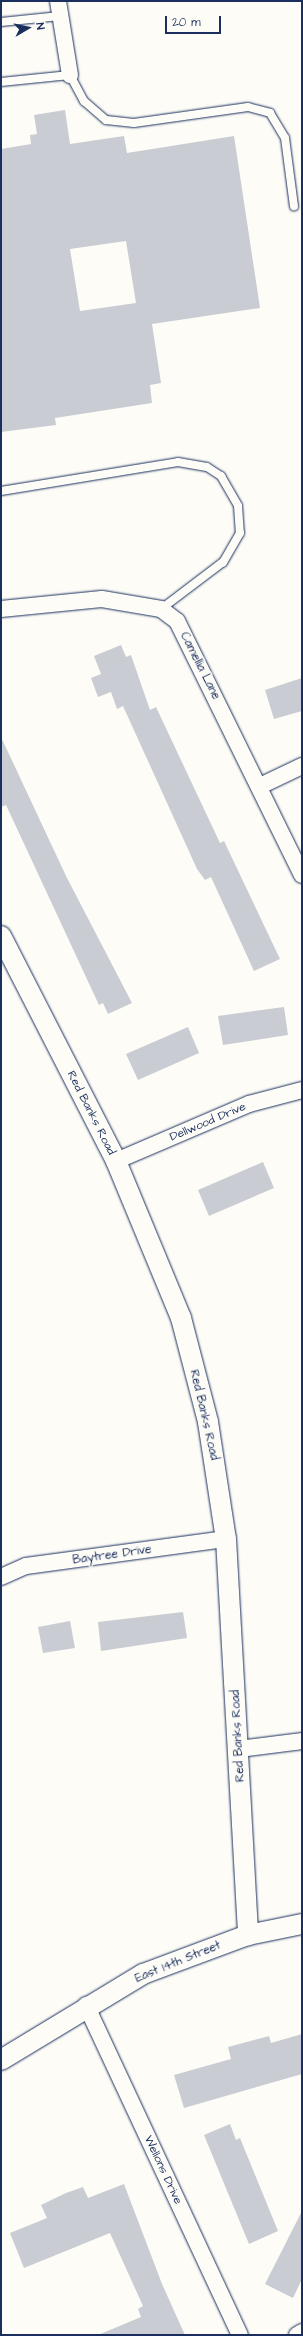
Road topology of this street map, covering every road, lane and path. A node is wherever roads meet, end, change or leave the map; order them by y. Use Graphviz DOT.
graph roads {
  1 [pos="59,8"];
  2 [pos="1,22"];
  3 [pos="70,75"];
  4 [pos="1,82"];
  5 [pos="294,206"];
  6 [pos="1,491"];
  7 [pos="1,609"];
  8 [pos="161,609"];
  9 [pos="302,766"];
  10 [pos="260,786"];
  11 [pos="302,875"];
  12 [pos="1,936"];
  13 [pos="302,1090"];
  14 [pos="116,1161"];
  15 [pos="226,1540"];
  16 [pos="1,1577"];
  17 [pos="302,1741"];
  18 [pos="239,1749"];
  19 [pos="302,1924"];
  20 [pos="248,1934"];
  21 [pos="86,2005"];
  22 [pos="1,2060"];
  23 [pos="302,2332"];
  24 [pos="240,2335"];
  25 [pos="297,2335"];
  1 -- 2 [label="lane"];
  1 -- 3 [label="street"];
  3 -- 4 [label="lane"];
  3 -- 5 [label="lane"];
  6 -- 8 [label="lane"];
  7 -- 8 [label="street, Camellia Lane"];
  8 -- 10 [label="street, Camellia Lane"];
  9 -- 10 [label="street"];
  10 -- 11 [label="street, Camellia Lane"];
  12 -- 14 [label="street, Red Banks Road"];
  13 -- 14 [label="street, Dellwood Drive"];
  14 -- 15 [label="street, Red Banks Road"];
  15 -- 16 [label="street, Baytree Drive"];
  15 -- 18 [label="street, Red Banks Road"];
  17 -- 18 [label="street"];
  18 -- 20 [label="street, Red Banks Road"];
  19 -- 20 [label="street, East 14th Street"];
  20 -- 21 [label="street, East 14th Street"];
  21 -- 22 [label="street, East 14th Street"];
  21 -- 24 [label="street, Wellons Drive"];
  23 -- 25 [label="street"];
}
